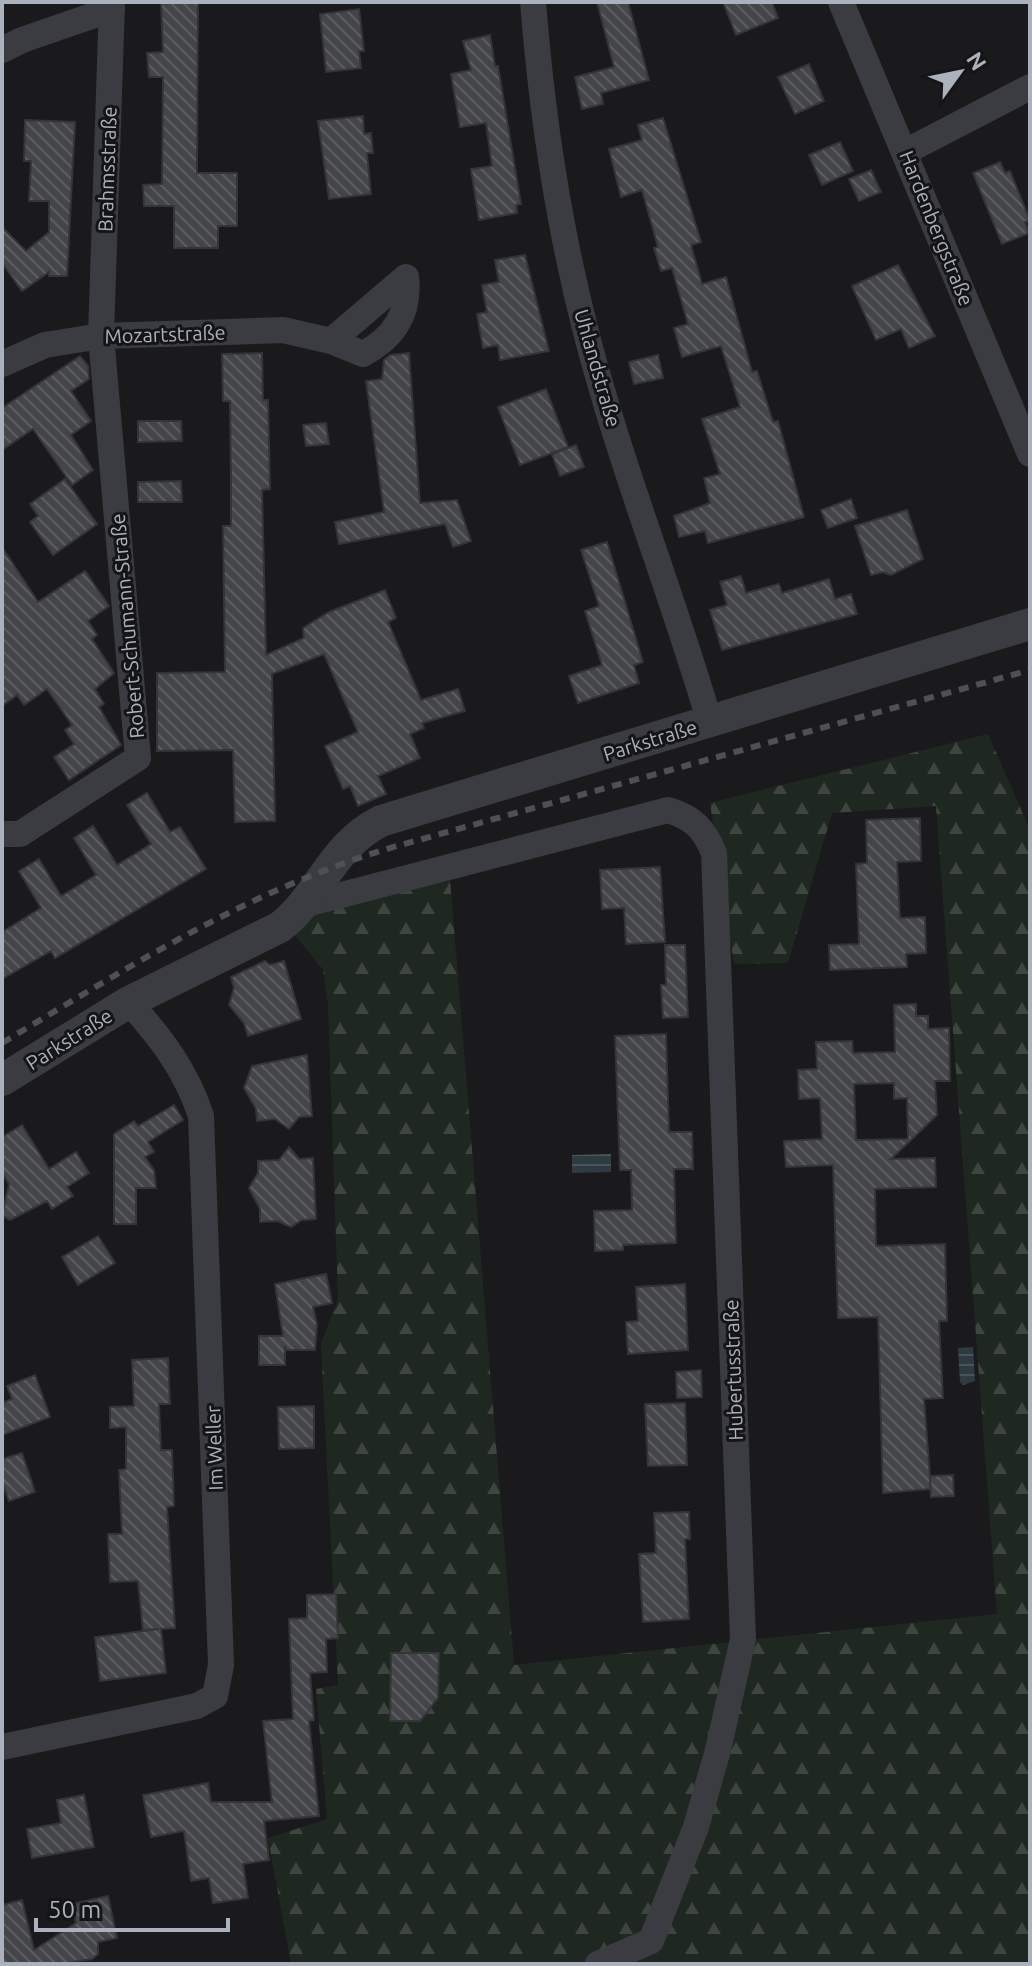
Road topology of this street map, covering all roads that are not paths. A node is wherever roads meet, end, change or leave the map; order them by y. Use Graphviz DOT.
graph roads {
  1 [pos="533,2"];
  2 [pos="841,2"];
  3 [pos="112,6"];
  4 [pos="2,50"];
  5 [pos="1030,87"];
  6 [pos="905,152"];
  7 [pos="101,336"];
  8 [pos="331,341"];
  9 [pos="2,364"];
  10 [pos="1030,454"];
  11 [pos="1030,624"];
  12 [pos="710,723"];
  13 [pos="668,810"];
  14 [pos="2,834"];
  15 [pos="303,905"];
  16 [pos="129,1002"];
  17 [pos="2,1080"];
  18 [pos="2,1747"];
  19 [pos="598,1964"];
  1 -- 12 [label="street, Uhlandstraße"];
  2 -- 6 [label="street, Hardenbergstraße"];
  3 -- 4 [label="street"];
  3 -- 7 [label="street, Brahmsstraße"];
  5 -- 6 [label="street"];
  6 -- 10 [label="street, Hardenbergstraße"];
  7 -- 8 [label="street, Mozartstraße"];
  7 -- 9 [label="street, Mozartstraße"];
  7 -- 14 [label="street, Robert-Schumann-Straße"];
  11 -- 12 [label="street, Parkstraße"];
  12 -- 15 [label="street, Parkstraße"];
  13 -- 15 [label="street, Parkstraße"];
  13 -- 19 [label="street, Hubertusstraße"];
  15 -- 16 [label="street, Parkstraße"];
  16 -- 17 [label="street, Parkstraße"];
  16 -- 18 [label="street, Im Weller"];
}
